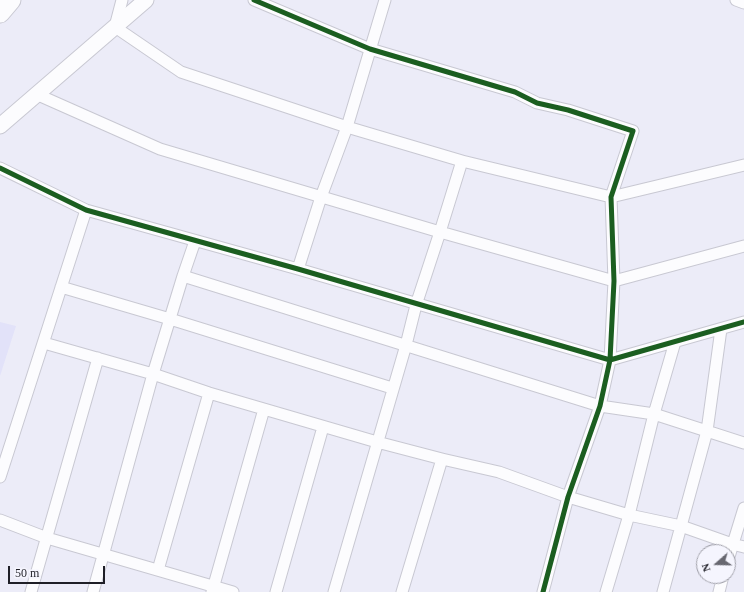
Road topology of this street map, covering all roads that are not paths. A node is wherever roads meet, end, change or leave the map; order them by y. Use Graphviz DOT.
graph roads {
  1 [pos="11,0"];
  2 [pos="122,0"];
  3 [pos="146,0"];
  4 [pos="254,0"];
  5 [pos="385,0"];
  6 [pos="736,0"];
  7 [pos="744,2"];
  8 [pos="0,13"];
  9 [pos="115,27"];
  10 [pos="370,49"];
  11 [pos="36,94"];
  12 [pos="0,126"];
  13 [pos="347,127"];
  14 [pos="462,161"];
  15 [pos="744,165"];
  16 [pos="0,168"];
  17 [pos="321,196"];
  18 [pos="611,197"];
  19 [pos="86,210"];
  20 [pos="440,232"];
  21 [pos="195,240"];
  22 [pos="744,246"];
  23 [pos="298,269"];
  24 [pos="183,276"];
  25 [pos="614,281"];
  26 [pos="62,287"];
  27 [pos="416,304"];
  28 [pos="170,319"];
  29 [pos="744,322"];
  30 [pos="721,329"];
  31 [pos="675,342"];
  32 [pos="44,343"];
  33 [pos="406,345"];
  34 [pos="98,358"];
  35 [pos="610,360"];
  36 [pos="154,374"];
  37 [pos="392,388"];
  38 [pos="209,393"];
  39 [pos="600,406"];
  40 [pos="264,409"];
  41 [pos="654,414"];
  42 [pos="323,427"];
  43 [pos="707,431"];
  44 [pos="377,442"];
  45 [pos="744,443"];
  46 [pos="442,459"];
  47 [pos="0,477"];
  48 [pos="568,497"];
  49 [pos="744,508"];
  50 [pos="629,514"];
  51 [pos="0,520"];
  52 [pos="681,526"];
  53 [pos="47,538"];
  54 [pos="732,544"];
  55 [pos="104,555"];
  56 [pos="158,570"];
  57 [pos="213,589"];
  58 [pos="31,592"];
  59 [pos="93,592"];
  60 [pos="234,592"];
  61 [pos="276,592"];
  62 [pos="334,592"];
  63 [pos="402,592"];
  64 [pos="543,592"];
  65 [pos="606,592"];
  66 [pos="663,592"];
  1 -- 8 [label="highway"];
  2 -- 9 [label="street"];
  3 -- 9 [label="main road"];
  4 -- 10 [label="street"];
  5 -- 10 [label="street"];
  6 -- 7 [label="street"];
  9 -- 11 [label="main road"];
  9 -- 13 [label="street"];
  10 -- 13 [label="street"];
  10 -- 18 [label="street"];
  11 -- 12 [label="main road"];
  11 -- 17 [label="street"];
  13 -- 14 [label="street"];
  13 -- 17 [label="street"];
  14 -- 18 [label="street"];
  14 -- 20 [label="street"];
  15 -- 18 [label="street"];
  16 -- 19 [label="street"];
  17 -- 20 [label="street"];
  17 -- 23 [label="street"];
  18 -- 25 [label="street"];
  19 -- 21 [label="street"];
  19 -- 26 [label="street"];
  20 -- 25 [label="street"];
  20 -- 27 [label="street"];
  21 -- 23 [label="street"];
  21 -- 24 [label="street"];
  22 -- 25 [label="street"];
  23 -- 27 [label="street"];
  24 -- 28 [label="street"];
  24 -- 33 [label="street"];
  25 -- 35 [label="street"];
  26 -- 28 [label="street"];
  26 -- 32 [label="street"];
  27 -- 33 [label="street"];
  27 -- 35 [label="street"];
  28 -- 36 [label="street"];
  28 -- 37 [label="street"];
  29 -- 30 [label="street"];
  30 -- 31 [label="street"];
  30 -- 43 [label="street"];
  31 -- 35 [label="street"];
  31 -- 41 [label="street"];
  32 -- 34 [label="street"];
  32 -- 47 [label="street"];
  33 -- 37 [label="street"];
  33 -- 39 [label="street"];
  34 -- 36 [label="street"];
  34 -- 53 [label="street"];
  35 -- 39 [label="street"];
  36 -- 38 [label="street"];
  36 -- 55 [label="street"];
  37 -- 44 [label="street"];
  38 -- 40 [label="street"];
  38 -- 56 [label="street"];
  39 -- 41 [label="street"];
  39 -- 48 [label="street"];
  40 -- 42 [label="street"];
  40 -- 57 [label="street"];
  41 -- 43 [label="street"];
  41 -- 50 [label="street"];
  42 -- 44 [label="street"];
  42 -- 61 [label="street"];
  43 -- 45 [label="street"];
  43 -- 52 [label="street"];
  44 -- 46 [label="street"];
  44 -- 62 [label="street"];
  46 -- 48 [label="street"];
  46 -- 63 [label="street"];
  48 -- 50 [label="street"];
  48 -- 64 [label="street"];
  49 -- 54 [label="street"];
  50 -- 52 [label="street"];
  50 -- 65 [label="street"];
  51 -- 53 [label="street"];
  52 -- 54 [label="street"];
  52 -- 66 [label="street"];
  53 -- 55 [label="street"];
  53 -- 58 [label="street"];
  55 -- 56 [label="street"];
  55 -- 59 [label="street"];
  56 -- 57 [label="street"];
  57 -- 60 [label="street"];
}
